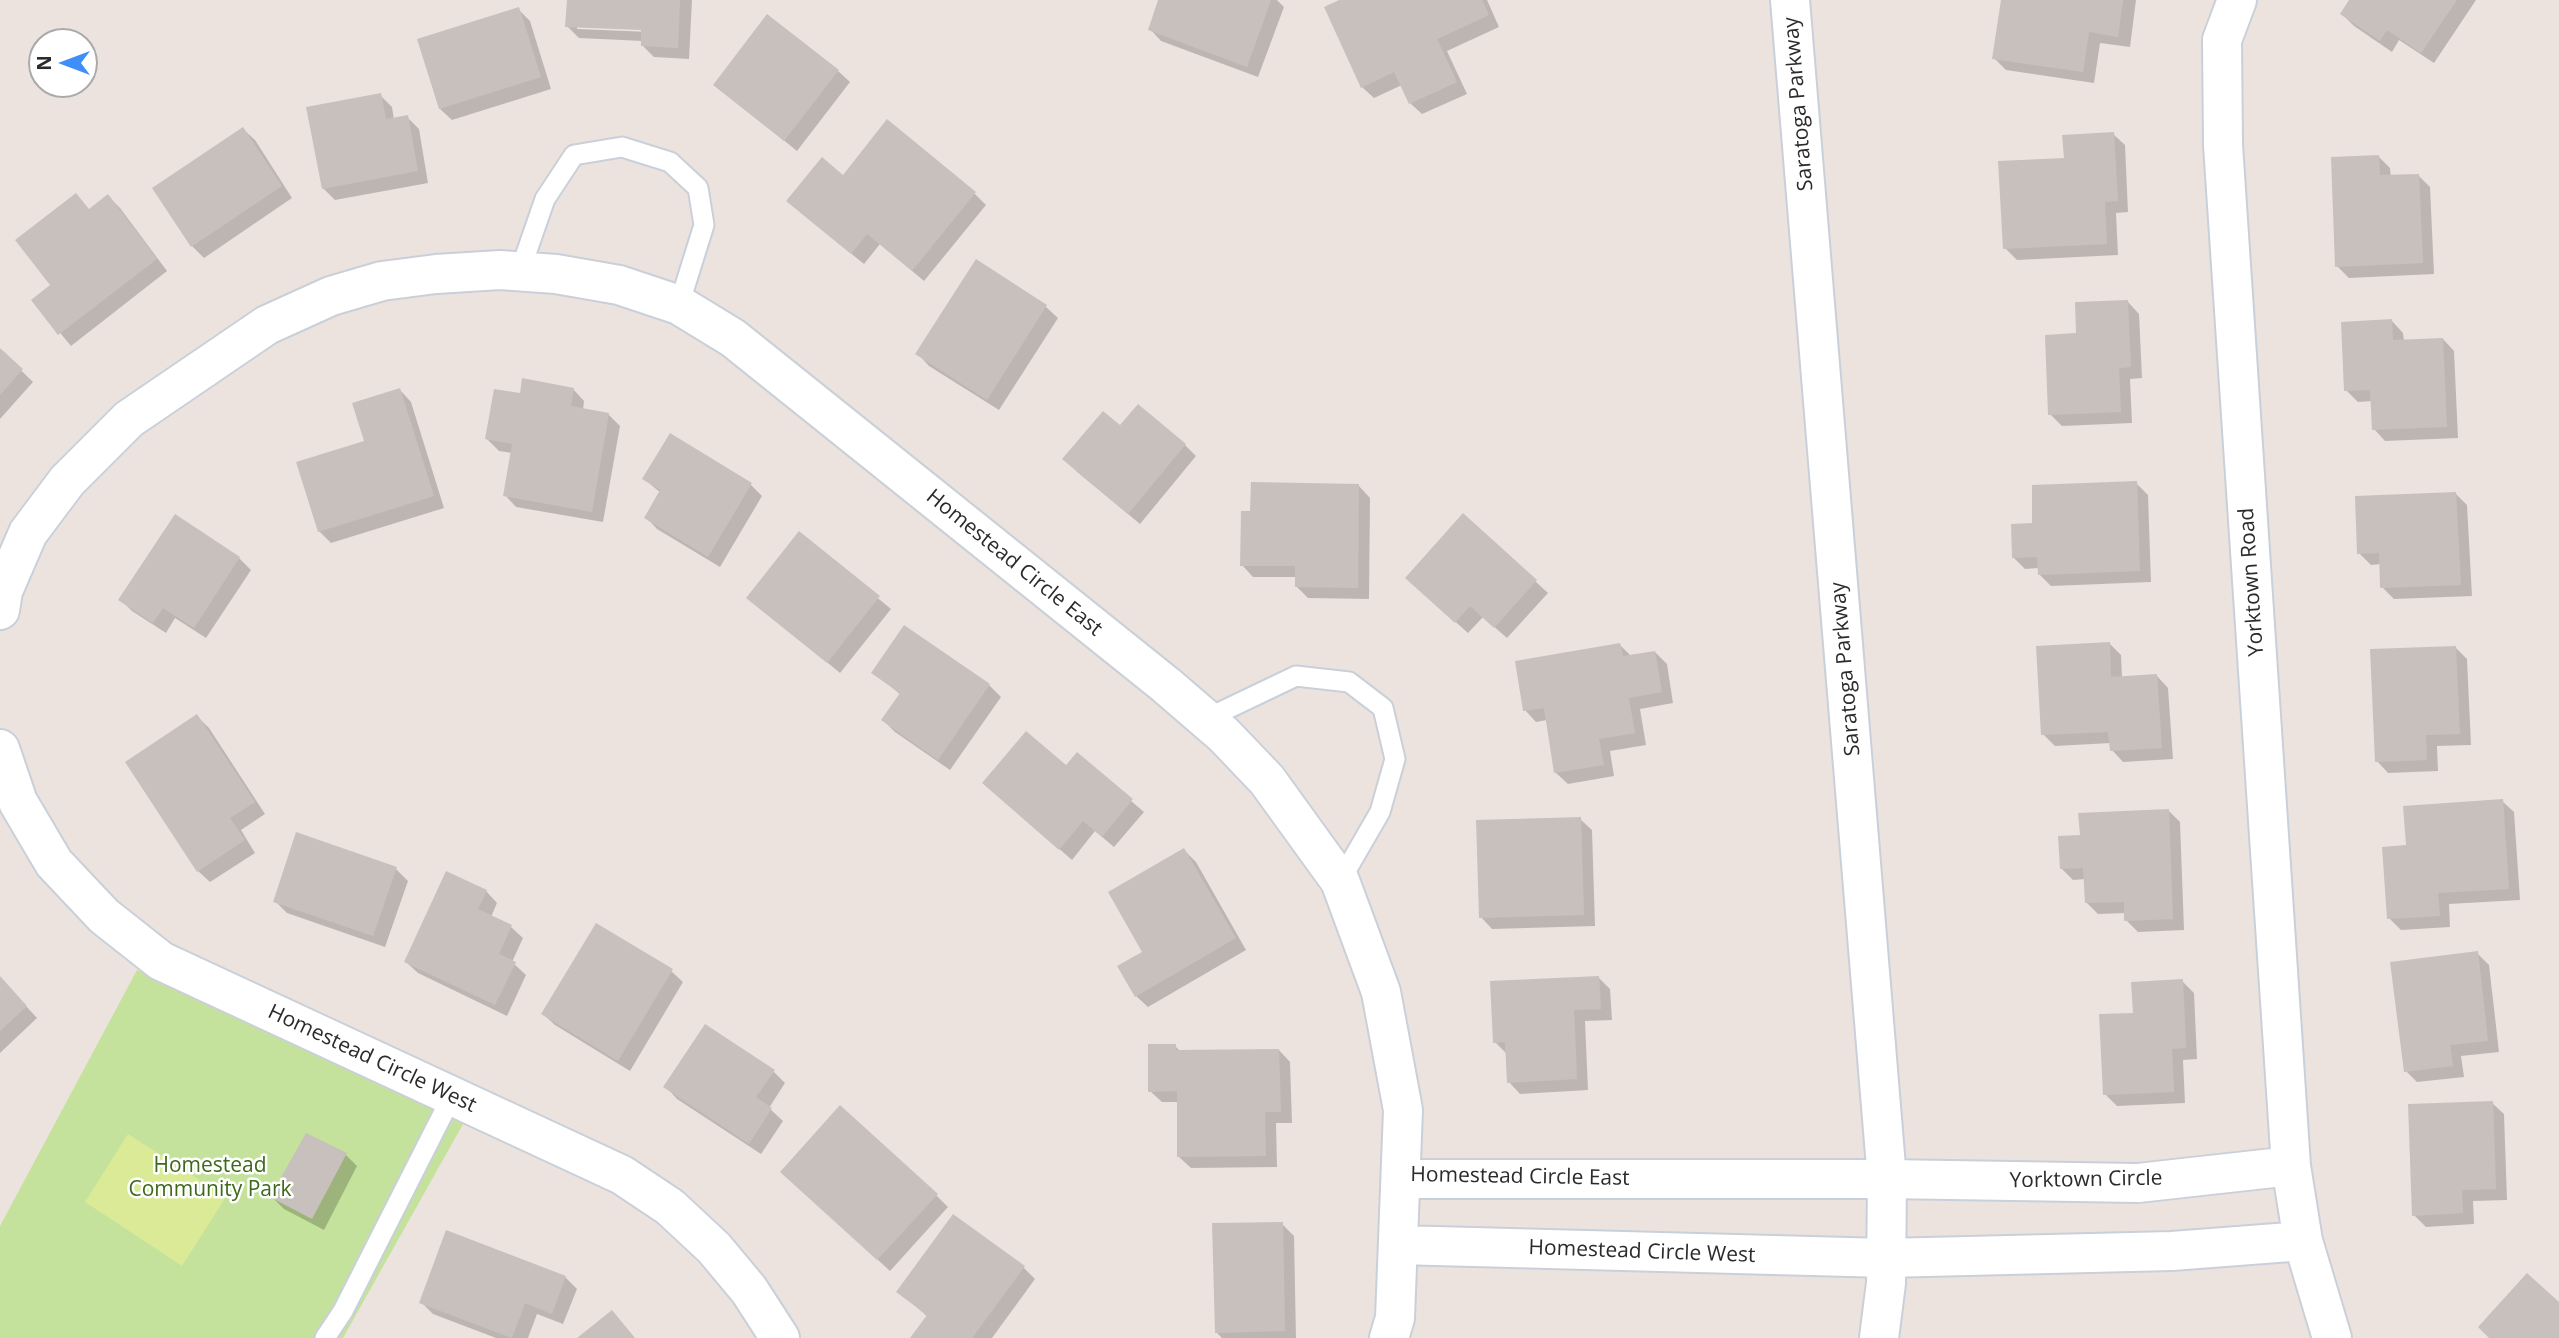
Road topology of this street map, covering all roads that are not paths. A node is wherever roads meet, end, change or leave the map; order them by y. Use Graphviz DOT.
graph roads {
  1 [pos="1790,0"];
  2 [pos="2237,0"];
  3 [pos="520,271"];
  4 [pos="679,305"];
  5 [pos="0,610"];
  6 [pos="1206,719"];
  7 [pos="0,749"];
  8 [pos="1340,881"];
  9 [pos="452,1096"];
  10 [pos="2291,1166"];
  11 [pos="1402,1179"];
  12 [pos="1887,1179"];
  13 [pos="2303,1241"];
  14 [pos="1398,1245"];
  15 [pos="1886,1258"];
  16 [pos="325,1338"];
  17 [pos="780,1338"];
  18 [pos="1389,1338"];
  19 [pos="1879,1338"];
  20 [pos="2332,1338"];
  1 -- 12 [label="street, Saratoga Parkway"];
  2 -- 10 [label="street, Yorktown Road"];
  3 -- 4 [label="street, Homestead Circle East"];
  3 -- 4 [label="lane"];
  3 -- 5 [label="street, Homestead Circle East"];
  4 -- 6 [label="street, Homestead Circle East"];
  6 -- 8 [label="street, Homestead Circle East"];
  6 -- 8 [label="lane"];
  7 -- 9 [label="street, Homestead Circle West"];
  8 -- 11 [label="street, Homestead Circle East"];
  9 -- 16 [label="lane"];
  9 -- 17 [label="street, Homestead Circle West"];
  10 -- 12 [label="street, Yorktown Circle"];
  10 -- 13 [label="street"];
  11 -- 12 [label="street, Homestead Circle East"];
  11 -- 14 [label="street"];
  12 -- 15 [label="street, Saratoga Parkway"];
  13 -- 15 [label="street"];
  13 -- 20 [label="street"];
  14 -- 15 [label="street, Homestead Circle West"];
  14 -- 18 [label="street"];
  15 -- 19 [label="street, Saratoga Parkway"];
}
